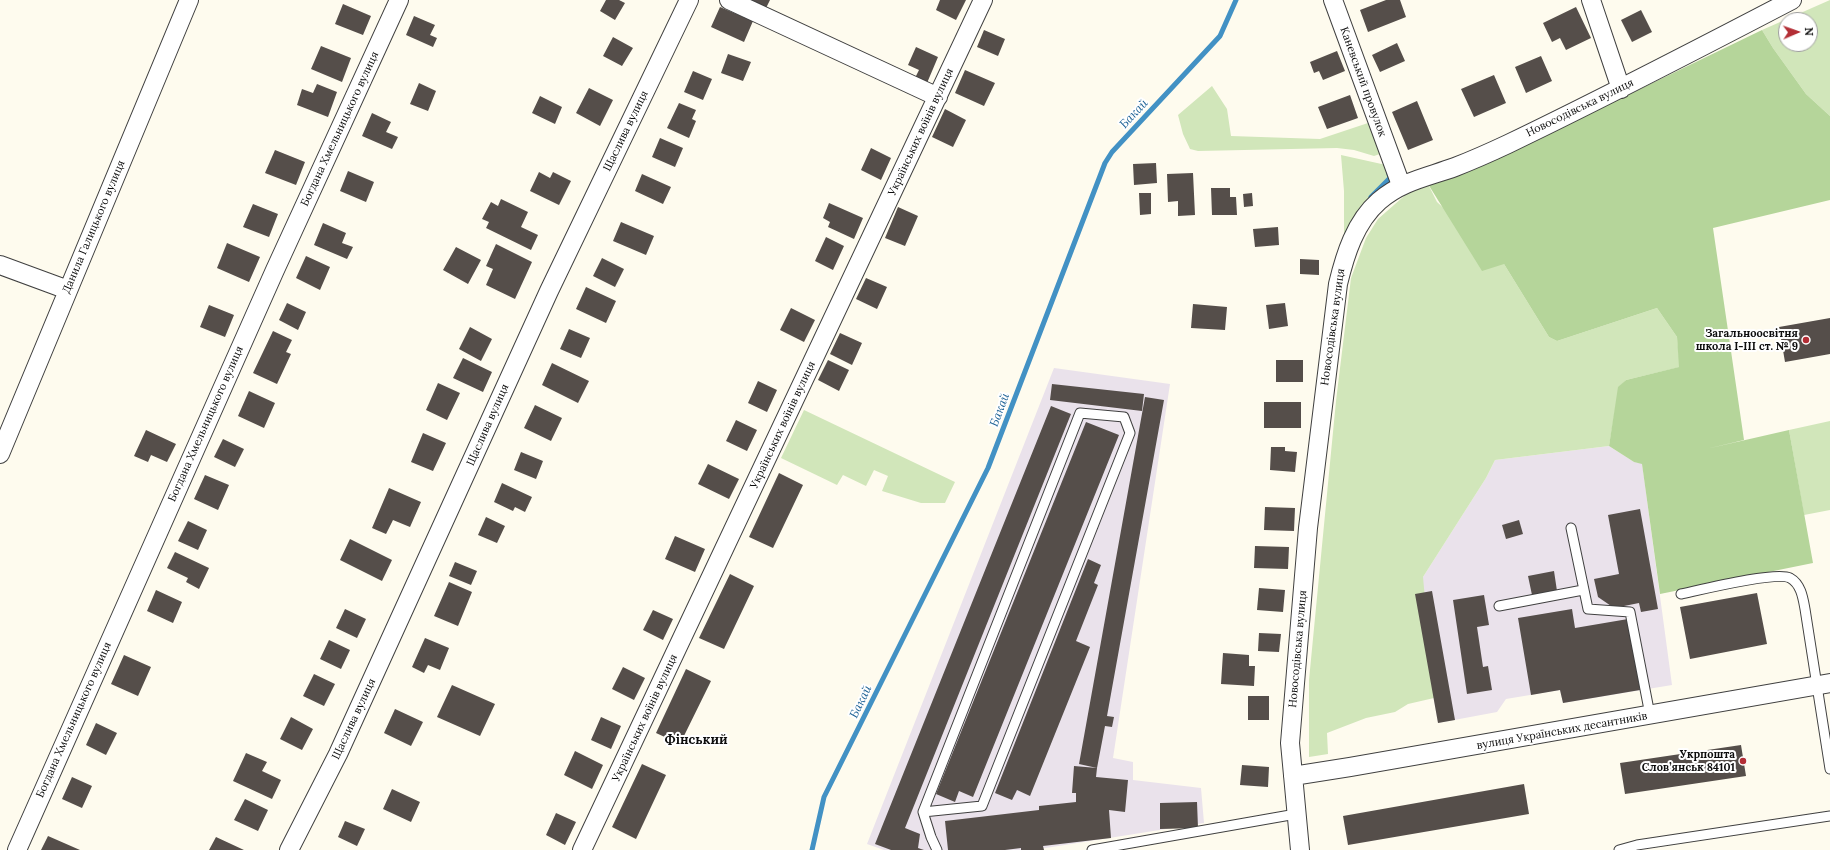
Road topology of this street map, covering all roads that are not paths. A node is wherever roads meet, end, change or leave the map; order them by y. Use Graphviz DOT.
graph roads {
  1 [pos="189,0"];
  2 [pos="399,0"];
  3 [pos="689,0"];
  4 [pos="729,0"];
  5 [pos="983,0"];
  6 [pos="1333,0"];
  7 [pos="1591,0"];
  8 [pos="1792,0"];
  9 [pos="1622,89"];
  10 [pos="938,97"];
  11 [pos="1401,185"];
  12 [pos="0,265"];
  13 [pos="68,290"];
  14 [pos="0,454"];
  15 [pos="1571,528"];
  16 [pos="1583,590"];
  17 [pos="1681,594"];
  18 [pos="1499,606"];
  19 [pos="1823,684"];
  20 [pos="1650,715"];
  21 [pos="1830,769"];
  22 [pos="1293,776"];
  23 [pos="923,812"];
  24 [pos="1296,814"];
  25 [pos="1830,816"];
  26 [pos="17,850"];
  27 [pos="289,850"];
  28 [pos="582,850"];
  29 [pos="938,850"];
  30 [pos="1092,850"];
  31 [pos="1300,850"];
  32 [pos="1619,850"];
  1 -- 13 [label="street, Данила Галицького вулиця"];
  2 -- 26 [label="street, Богдана Хмельницького вулиця"];
  3 -- 27 [label="street, Щаслива вулиця"];
  4 -- 10 [label="street"];
  5 -- 10 [label="street, Українських воїнів вулиця"];
  6 -- 11 [label="street, Каневський провулок"];
  7 -- 9 [label="street"];
  8 -- 9 [label="street, Новосодівська вулиця"];
  9 -- 11 [label="street, Новосодівська вулиця"];
  10 -- 28 [label="street, Українських воїнів вулиця"];
  11 -- 22 [label="street, Новосодівська вулиця"];
  12 -- 13 [label="street"];
  13 -- 14 [label="street, Данила Галицького вулиця"];
  15 -- 16 [label="lane"];
  16 -- 18 [label="lane"];
  16 -- 20 [label="lane"];
  17 -- 19 [label="lane"];
  19 -- 20 [label="street, вулиця Українських десантників"];
  19 -- 21 [label="lane"];
  20 -- 22 [label="street, вулиця Українських десантників"];
  22 -- 24 [label="street, Новосодівська вулиця"];
  23 -- 23 [label="lane"];
  23 -- 29 [label="lane"];
  24 -- 30 [label="lane"];
  24 -- 31 [label="street, Новосодівська вулиця"];
  25 -- 32 [label="lane"];
}
